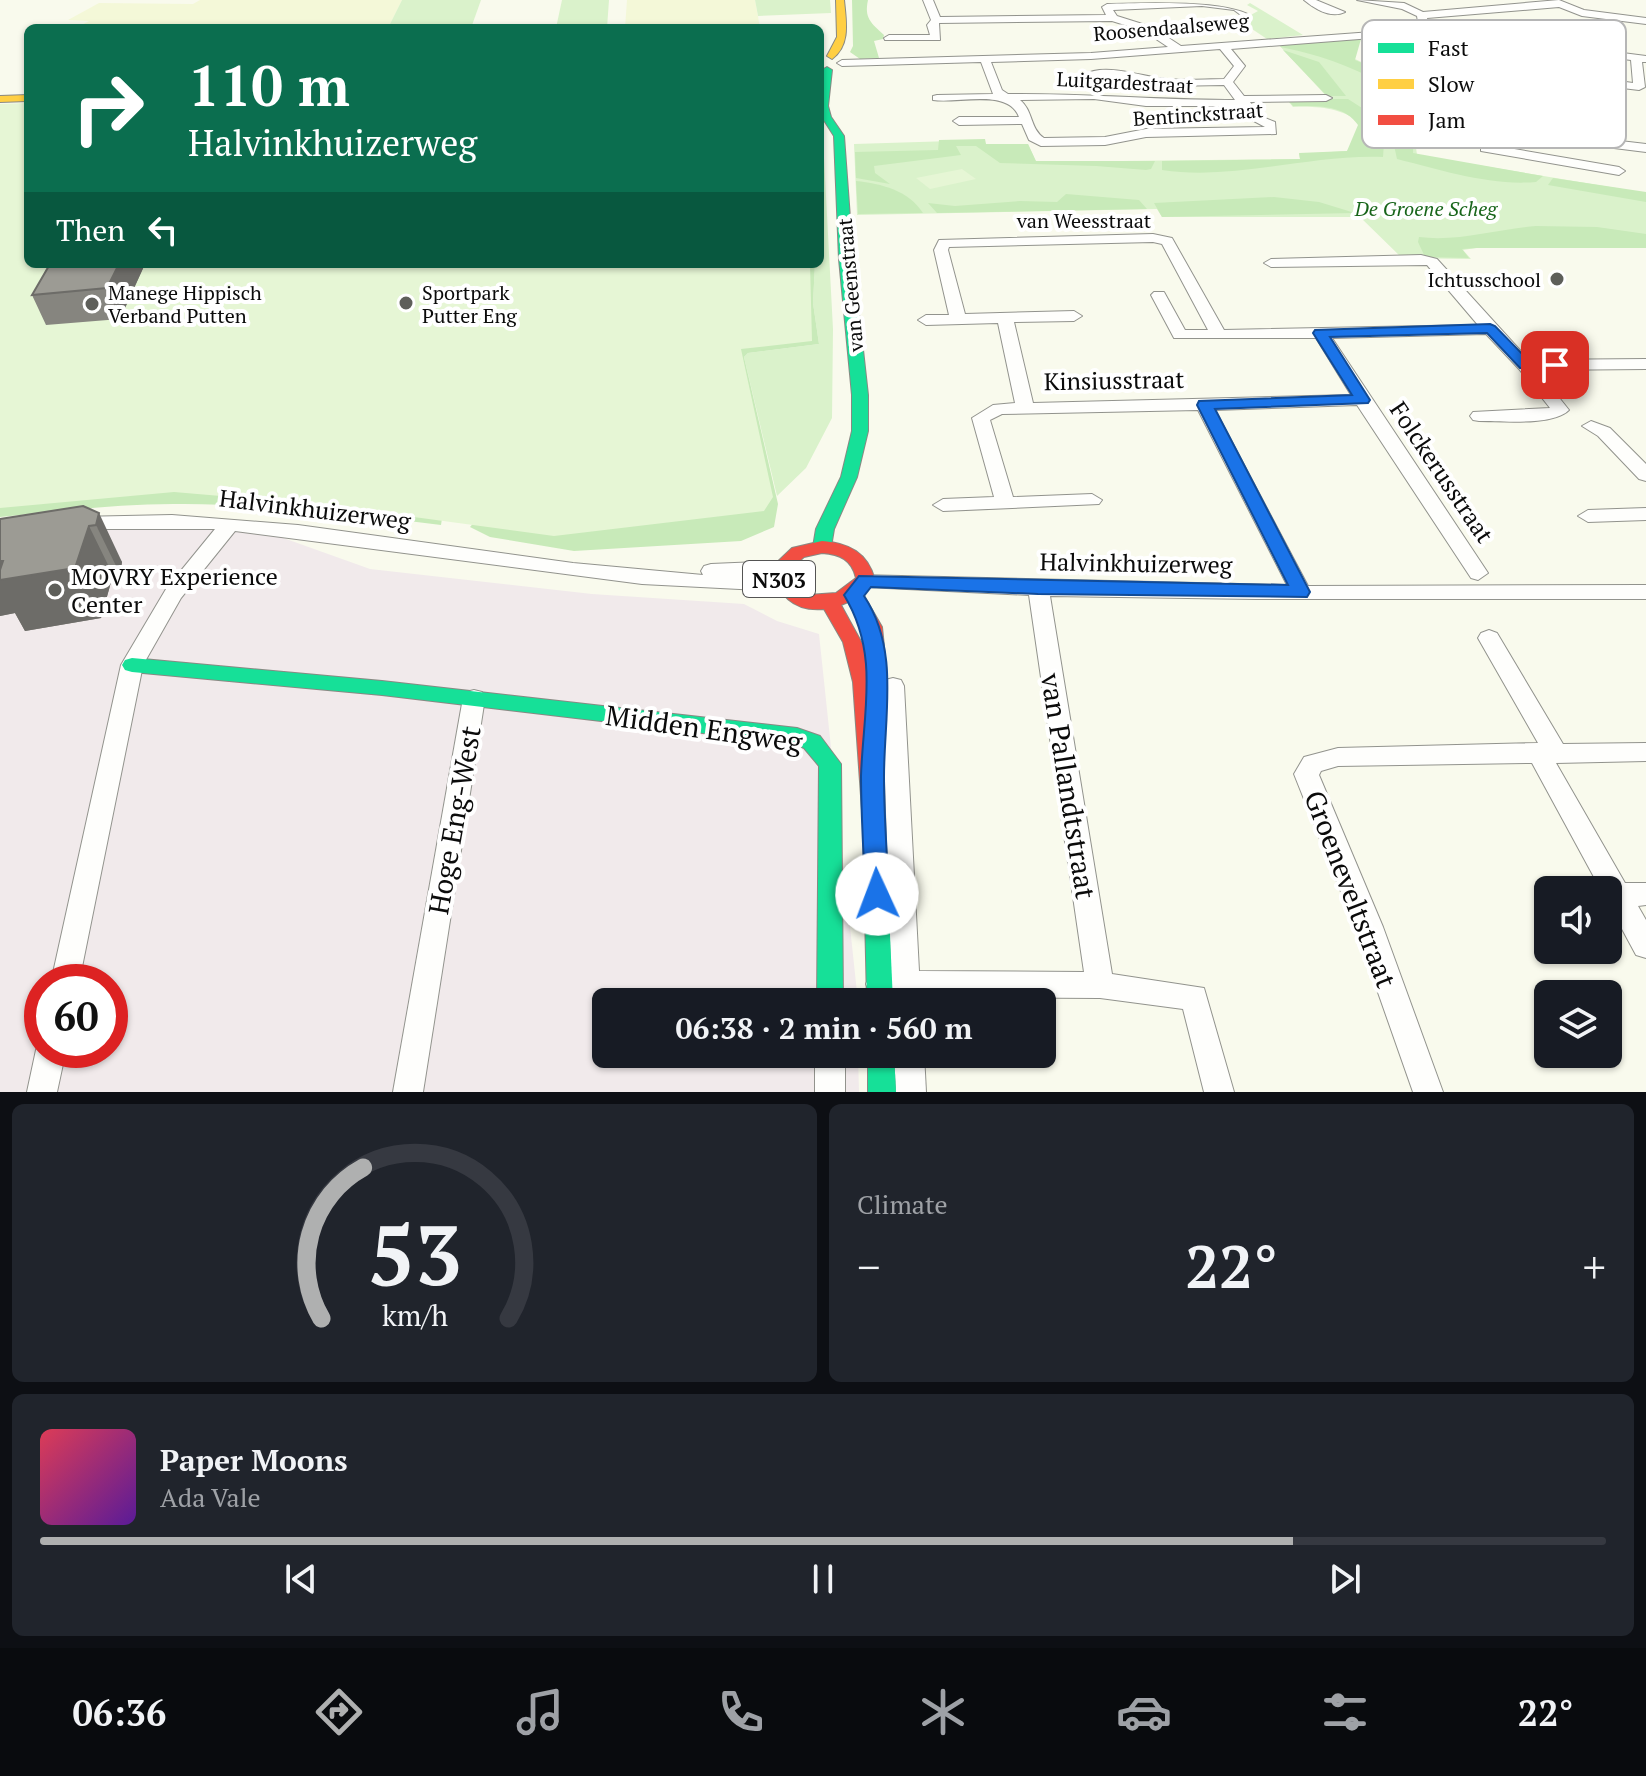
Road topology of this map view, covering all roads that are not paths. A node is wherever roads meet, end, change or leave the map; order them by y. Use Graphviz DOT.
graph roads {
  1 [pos="840,0"];
  2 [pos="928,0"];
  3 [pos="1248,0"];
  4 [pos="1309,0"];
  5 [pos="1362,0"];
  6 [pos="1556,2"];
  7 [pos="1104,3"];
  8 [pos="1237,8"];
  9 [pos="1340,12"];
  10 [pos="1422,15"];
  11 [pos="1246,16"];
  12 [pos="1113,18"];
  13 [pos="936,20"];
  14 [pos="1423,20"];
  15 [pos="1646,21"];
  16 [pos="1362,36"];
  17 [pos="889,38"];
  18 [pos="1222,45"];
  19 [pos="1178,49"];
  20 [pos="1641,59"];
  21 [pos="985,60"];
  22 [pos="827,62"];
  23 [pos="1089,75"];
  24 [pos="1227,82"];
  25 [pos="1642,87"];
  26 [pos="1004,97"];
  27 [pos="24,98"];
  28 [pos="937,98"];
  29 [pos="1326,98"];
  30 [pos="0,99"];
  31 [pos="1243,101"];
  32 [pos="824,107"];
  33 [pos="1027,120"];
  34 [pos="959,121"];
  35 [pos="1626,146"];
  36 [pos="1485,148"];
  37 [pos="1548,148"];
  38 [pos="1646,148"];
  39 [pos="1547,160"];
  40 [pos="1619,171"];
  41 [pos="1271,263"];
  42 [pos="1159,295"];
  43 [pos="1074,316"];
  44 [pos="1005,317"];
  45 [pos="958,318"];
  46 [pos="926,320"];
  47 [pos="1490,329"];
  48 [pos="1218,333"];
  49 [pos="1321,333"];
  50 [pos="1646,364"];
  51 [pos="1525,365"];
  52 [pos="1362,400"];
  53 [pos="1204,405"];
  54 [pos="1025,408"];
  55 [pos="1479,416"];
  56 [pos="1591,426"];
  57 [pos="1646,475"];
  58 [pos="1092,500"];
  59 [pos="1005,503"];
  60 [pos="943,505"];
  61 [pos="1646,514"];
  62 [pos="1588,516"];
  63 [pos="230,524"];
  64 [pos="62,525"];
  65 [pos="831,548"];
  66 [pos="1478,573"];
  67 [pos="780,576"];
  68 [pos="860,588"];
  69 [pos="1038,588"];
  70 [pos="1301,592"];
  71 [pos="1646,592"];
  72 [pos="831,604"];
  73 [pos="1489,638"];
  74 [pos="132,665"];
  75 [pos="893,686"];
  76 [pos="474,698"];
  77 [pos="1546,752"];
  78 [pos="1646,752"];
  79 [pos="872,775"];
  80 [pos="1608,876"];
  81 [pos="1646,894"];
  82 [pos="1622,895"];
  83 [pos="1622,902"];
  84 [pos="1646,946"];
  85 [pos="69,964"];
  86 [pos="1100,985"];
  87 [pos="830,988"];
  88 [pos="893,988"];
  89 [pos="893,988"];
  90 [pos="1022,988"];
  91 [pos="47,1068"];
  92 [pos="830,1068"];
  93 [pos="881,1068"];
  94 [pos="910,1068"];
  95 [pos="42,1092"];
  96 [pos="408,1092"];
  97 [pos="830,1092"];
  98 [pos="882,1092"];
  99 [pos="911,1092"];
  100 [pos="1219,1092"];
  101 [pos="1428,1092"];
  1 -- 22 [label="main road, van Geenstraat / N303"];
  2 -- 13 [label="street"];
  3 -- 8 [label="street"];
  4 -- 9 [label="street"];
  5 -- 10 [label="street"];
  6 -- 10 [label="street"];
  6 -- 15 [label="street"];
  7 -- 8 [label="street"];
  7 -- 12 [label="street"];
  8 -- 11 [label="street"];
  10 -- 14 [label="street"];
  12 -- 13 [label="street"];
  12 -- 19 [label="street"];
  13 -- 17 [label="street"];
  16 -- 18 [label="street, Roosendaalseweg"];
  18 -- 19 [label="street, Roosendaalseweg"];
  18 -- 24 [label="street, Bentinckstraat"];
  19 -- 21 [label="street, Roosendaalseweg"];
  20 -- 25 [label="street"];
  21 -- 22 [label="street, Roosendaalseweg"];
  21 -- 26 [label="street, Bentinckstraat"];
  23 -- 24 [label="street"];
  24 -- 31 [label="street, Bentinckstraat"];
  26 -- 28 [label="street, Luitgardestraat"];
  26 -- 31 [label="street, Luitgardestraat"];
  26 -- 33 [label="street, Bentinckstraat"];
  27 -- 30 [label="main road"];
  29 -- 31 [label="street, Luitgardestraat"];
  31 -- 33 [label="street, Bentinckstraat"];
  32 -- 65 [label="main road, van Geenstraat / N303"];
  33 -- 34 [label="street"];
  35 -- 38 [label="street"];
  36 -- 39 [label="street"];
  37 -- 39 [label="street"];
  39 -- 40 [label="street"];
  41 -- 47 [label="street"];
  42 -- 48 [label="street"];
  43 -- 44 [label="street"];
  44 -- 45 [label="street"];
  44 -- 54 [label="street, Kinsiusstraat"];
  45 -- 46 [label="street"];
  45 -- 48 [label="street, van Weesstraat"];
  47 -- 49 [label="street"];
  47 -- 51 [label="street"];
  48 -- 49 [label="street"];
  49 -- 52 [label="street, Folckerusstraat"];
  50 -- 51 [label="street"];
  51 -- 55 [label="street"];
  52 -- 53 [label="street, Kinsiusstraat"];
  52 -- 66 [label="street, Folckerusstraat"];
  53 -- 54 [label="street, Kinsiusstraat"];
  53 -- 70 [label="street"];
  54 -- 59 [label="street, Kinsiusstraat"];
  56 -- 57 [label="street"];
  58 -- 59 [label="street"];
  59 -- 60 [label="street"];
  61 -- 62 [label="street"];
  63 -- 64 [label="street, Halvinkhuizerweg"];
  63 -- 67 [label="street, Halvinkhuizerweg"];
  63 -- 74 [label="street"];
  65 -- 67 [label="main road, N303"];
  65 -- 68 [label="main road, N303"];
  67 -- 72 [label="main road, N303"];
  68 -- 69 [label="street, Halvinkhuizerweg"];
  68 -- 72 [label="main road, N303"];
  68 -- 79 [label="main road, N303"];
  69 -- 70 [label="street, Halvinkhuizerweg"];
  69 -- 86 [label="street, van Pallandtstraat"];
  70 -- 71 [label="street, Halvinkhuizerweg"];
  72 -- 79 [label="main road, N303"];
  73 -- 77 [label="street"];
  74 -- 76 [label="main road, Hoge Eng-West"];
  74 -- 85 [label="street"];
  75 -- 89 [label="street"];
  76 -- 87 [label="main road, Midden Engweg"];
  76 -- 96 [label="street, Hoge Eng-West"];
  77 -- 78 [label="street, Groeneveltstraat"];
  77 -- 80 [label="street"];
  77 -- 101 [label="street, Groeneveltstraat"];
  79 -- 88 [label="main road, N303"];
  81 -- 82 [label="street"];
  83 -- 84 [label="street"];
  86 -- 90 [label="street"];
  86 -- 100 [label="street"];
  91 -- 95 [label="street"];
  92 -- 97 [label="street"];
  93 -- 98 [label="main road"];
  94 -- 99 [label="street"];
}
